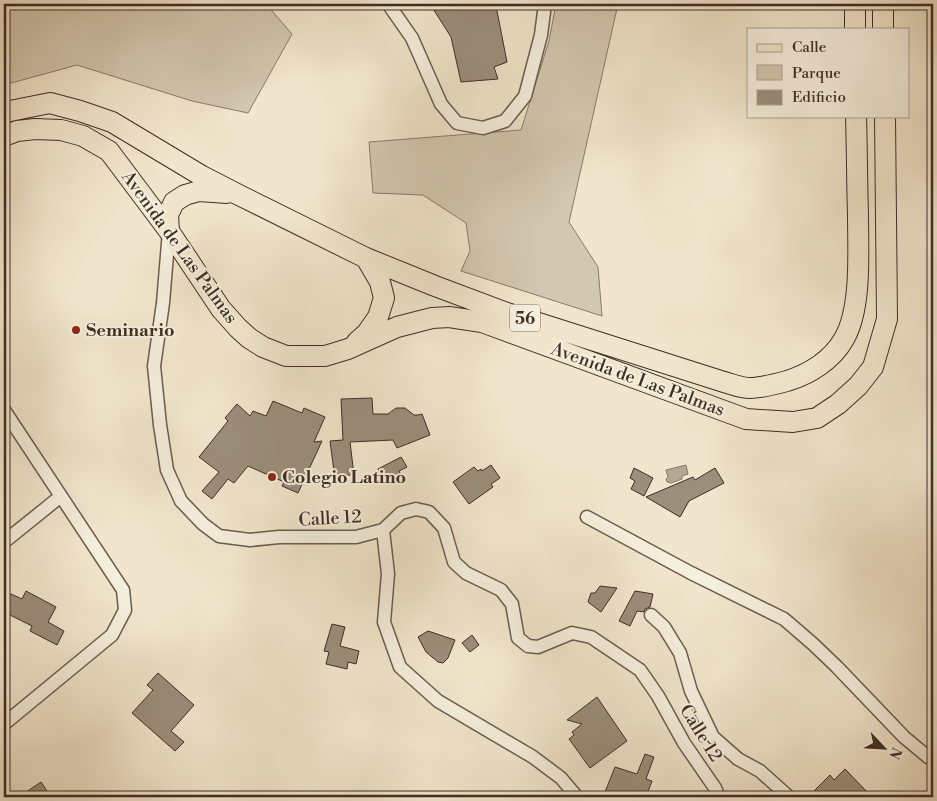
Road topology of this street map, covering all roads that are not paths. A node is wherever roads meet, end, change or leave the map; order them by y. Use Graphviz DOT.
graph roads {
  1 [pos="545,4"];
  2 [pos="855,4"];
  3 [pos="883,4"];
  4 [pos="391,8"];
  5 [pos="855,28"];
  6 [pos="884,28"];
  7 [pos="4,113"];
  8 [pos="856,118"];
  9 [pos="885,118"];
  10 [pos="4,136"];
  11 [pos="236,194"];
  12 [pos="169,231"];
  13 [pos="366,258"];
  14 [pos="348,349"];
  15 [pos="4,410"];
  16 [pos="61,496"];
  17 [pos="586,517"];
  18 [pos="383,530"];
  19 [pos="4,542"];
  20 [pos="650,615"];
  21 [pos="4,724"];
  22 [pos="933,759"];
  23 [pos="577,797"];
  24 [pos="720,797"];
  25 [pos="789,797"];
  1 -- 4 [label="street"];
  2 -- 5 [label="main road"];
  3 -- 6 [label="main road"];
  7 -- 11 [label="main road, Avenida de Las Palmas / 56"];
  8 -- 13 [label="main road, Avenida de Las Palmas / 56"];
  9 -- 14 [label="main road, Avenida de Las Palmas / 56"];
  10 -- 12 [label="main road, Avenida de Las Palmas / 56"];
  11 -- 12 [label="main road"];
  11 -- 13 [label="main road, Avenida de Las Palmas / 56"];
  12 -- 14 [label="main road, Avenida de Las Palmas / 56"];
  12 -- 18 [label="street, Calle 12"];
  13 -- 14 [label="main road"];
  15 -- 16 [label="street"];
  16 -- 19 [label="street"];
  16 -- 21 [label="street"];
  17 -- 22 [label="street"];
  18 -- 23 [label="street"];
  18 -- 24 [label="street, Calle 12"];
  20 -- 25 [label="street"];
}
